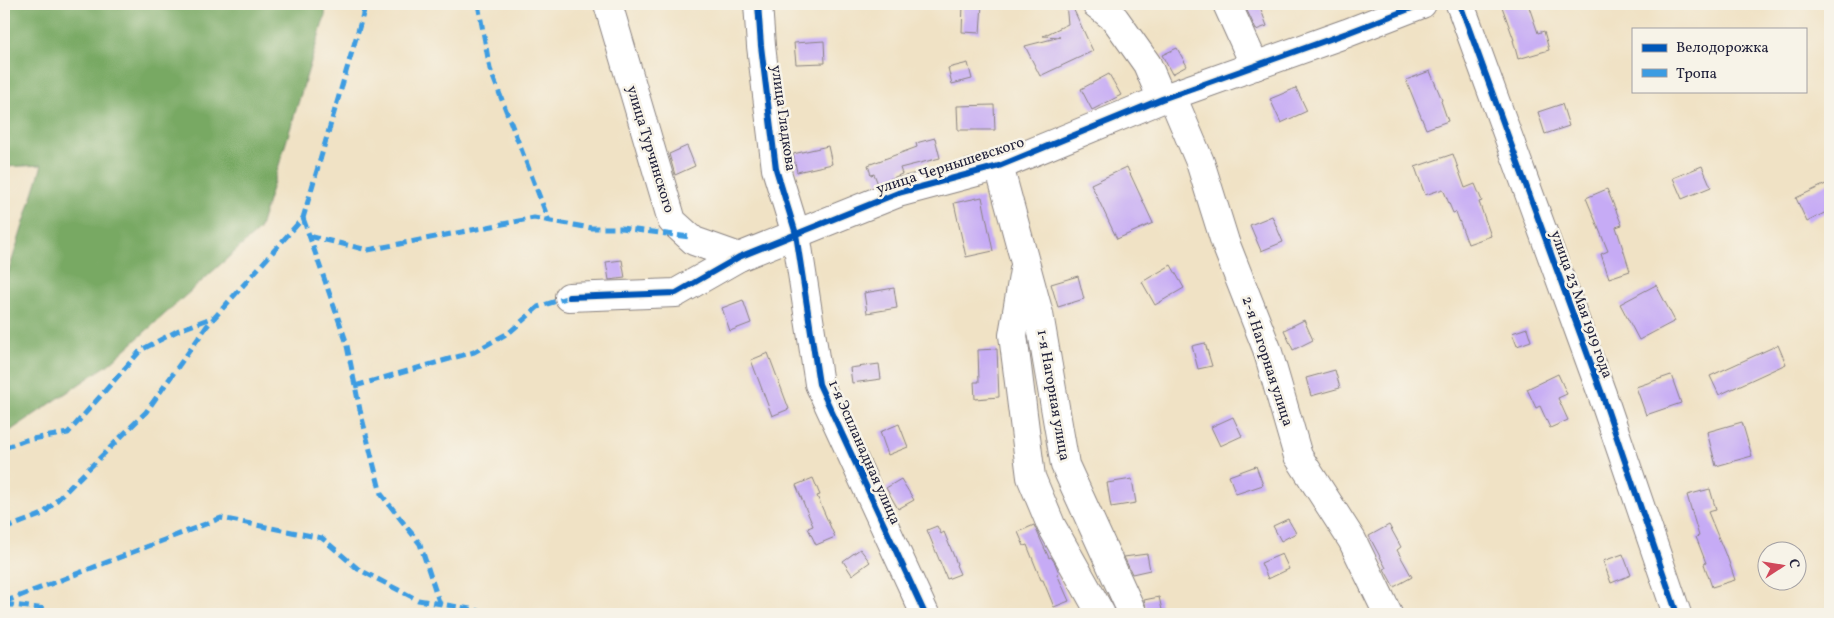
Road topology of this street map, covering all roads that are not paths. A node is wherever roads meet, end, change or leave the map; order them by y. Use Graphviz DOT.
graph roads {
  1 [pos="608,4"];
  2 [pos="758,4"];
  3 [pos="1096,4"];
  4 [pos="1227,4"];
  5 [pos="1422,4"];
  6 [pos="1460,4"];
  7 [pos="1254,66"];
  8 [pos="1167,98"];
  9 [pos="999,166"];
  10 [pos="796,234"];
  11 [pos="739,257"];
  12 [pos="1026,264"];
  13 [pos="569,297"];
  14 [pos="925,614"];
  15 [pos="1102,614"];
  16 [pos="1133,614"];
  17 [pos="1388,614"];
  18 [pos="1677,614"];
  1 -- 11 [label="street, улица Турчинского"];
  2 -- 10 [label="street, улица Гладкова"];
  3 -- 8 [label="street, 2-я Нагорная улица"];
  4 -- 7 [label="street"];
  5 -- 7 [label="street, улица Чернышевского"];
  6 -- 18 [label="street, улица 23 Мая 1919 года"];
  7 -- 8 [label="street, улица Чернышевского"];
  8 -- 9 [label="street, улица Чернышевского"];
  8 -- 17 [label="street, 2-я Нагорная улица"];
  9 -- 10 [label="street, улица Чернышевского"];
  9 -- 12 [label="street, 1-я Нагорная улица"];
  10 -- 11 [label="street, улица Чернышевского"];
  10 -- 14 [label="street, 1-я Эспланадная улица"];
  11 -- 13 [label="street, улица Чернышевского"];
  12 -- 15 [label="street"];
  12 -- 16 [label="street, 1-я Нагорная улица"];
}
